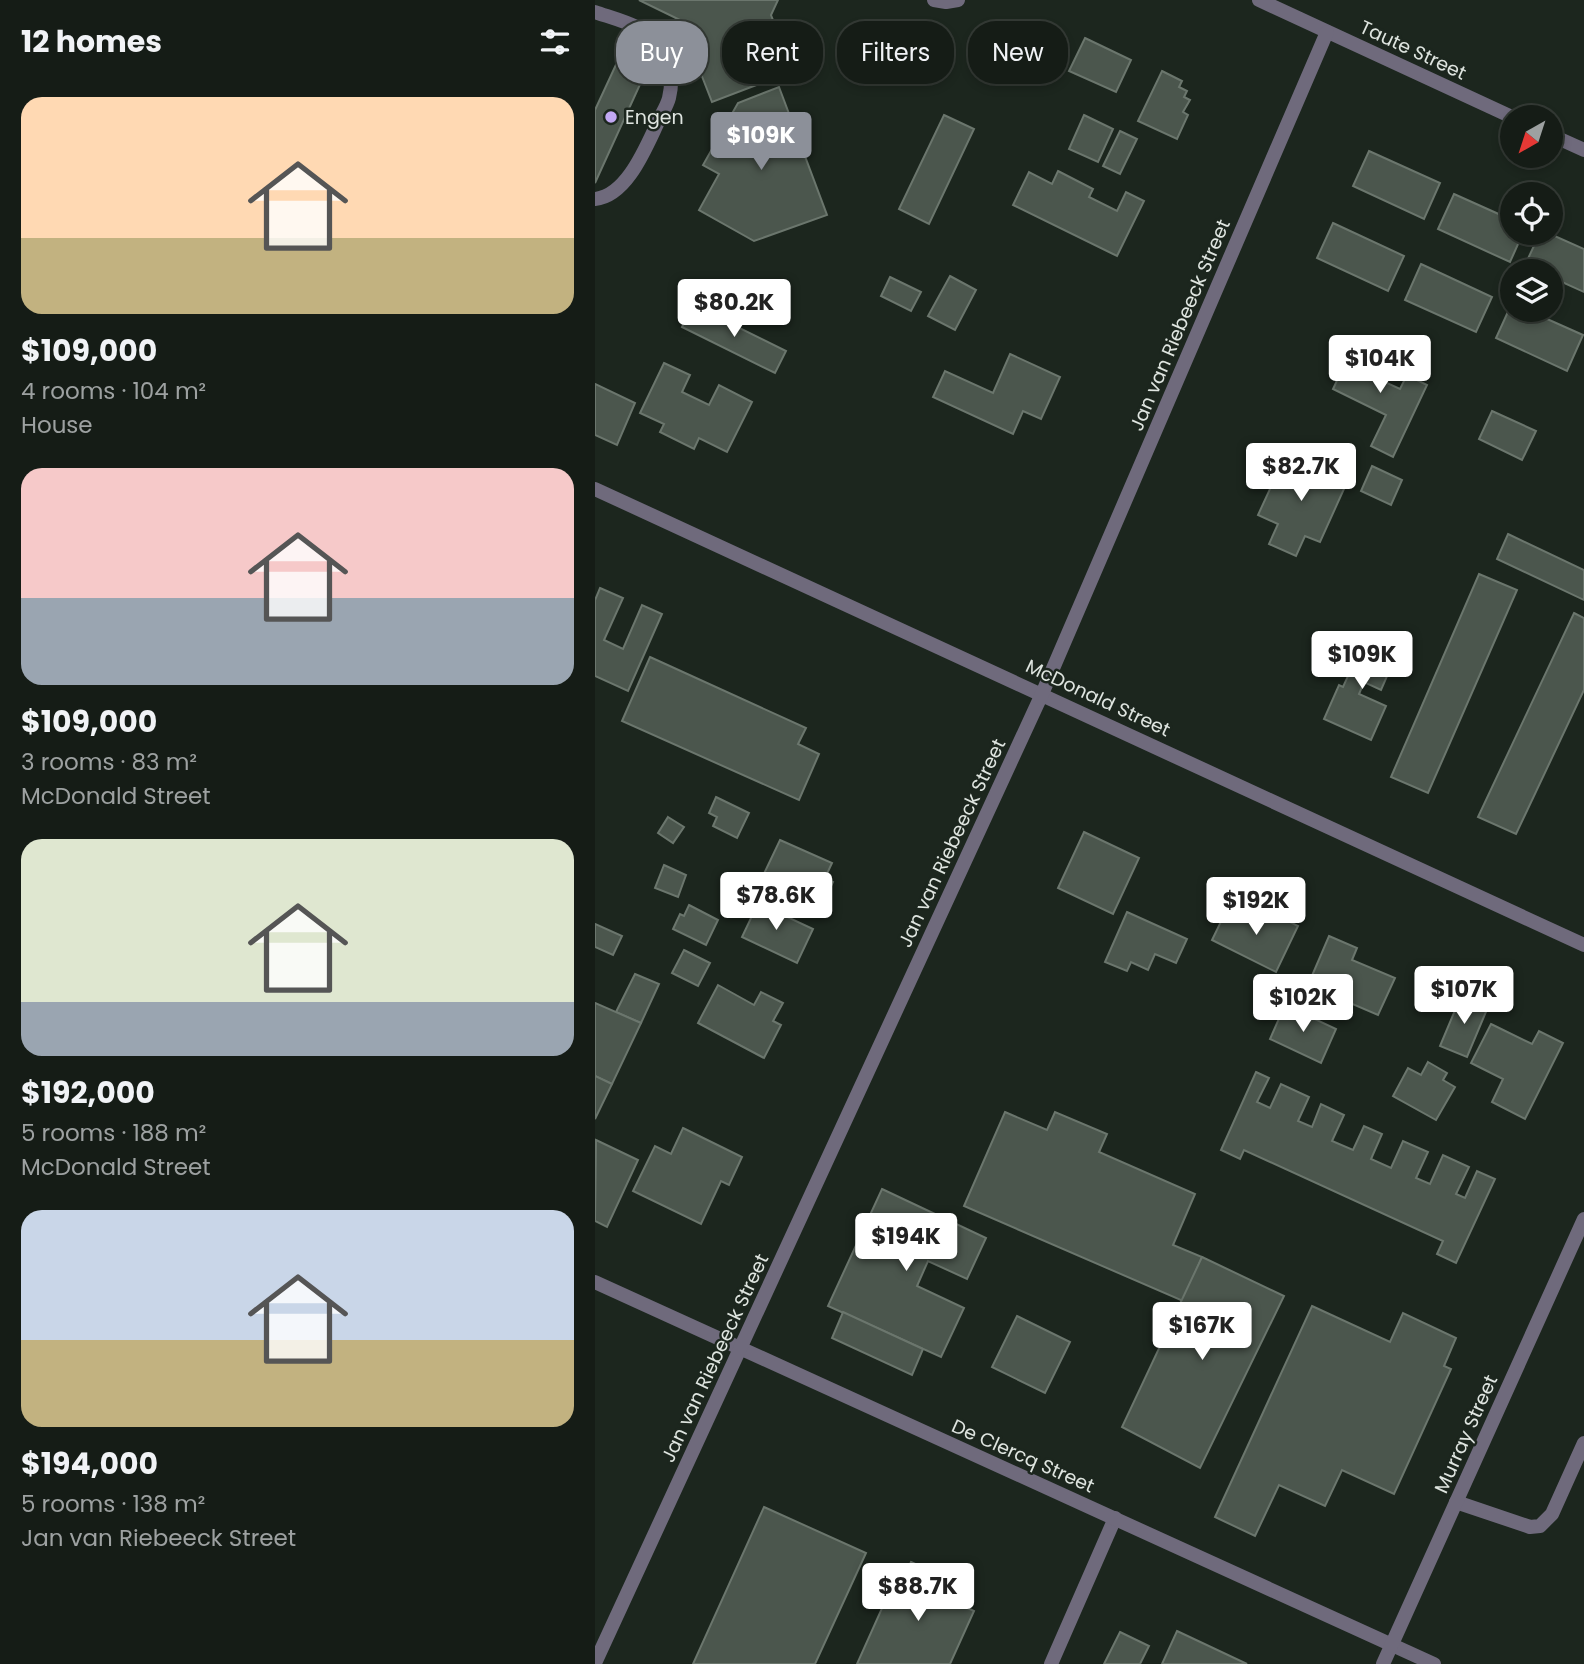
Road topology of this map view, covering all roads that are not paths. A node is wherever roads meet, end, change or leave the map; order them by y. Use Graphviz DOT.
graph roads {
  1 [pos="934,0"];
  2 [pos="958,0"];
  3 [pos="1259,0"];
  4 [pos="595,12"];
  5 [pos="1327,32"];
  6 [pos="1500,111"];
  7 [pos="1563,140"];
  8 [pos="1584,150"];
  9 [pos="595,199"];
  10 [pos="595,489"];
  11 [pos="1042,694"];
  12 [pos="1584,945"];
  13 [pos="1584,1219"];
  14 [pos="595,1282"];
  15 [pos="741,1349"];
  16 [pos="1584,1443"];
  17 [pos="1456,1502"];
  18 [pos="1115,1518"];
  19 [pos="1392,1644"];
  20 [pos="595,1663"];
  21 [pos="1051,1664"];
  22 [pos="1383,1664"];
  23 [pos="1434,1664"];
  1 -- 2 [label="street"];
  3 -- 5 [label="street, Taute Street"];
  4 -- 9 [label="street"];
  5 -- 6 [label="street, Taute Street"];
  5 -- 11 [label="street, Jan van Riebeeck Street"];
  7 -- 8 [label="street"];
  10 -- 11 [label="street, McDonald Street"];
  11 -- 12 [label="street, McDonald Street"];
  11 -- 15 [label="street, Jan van Riebeeck Street"];
  13 -- 17 [label="street, Murray Street"];
  14 -- 15 [label="street, De Clercq Street"];
  15 -- 18 [label="street, De Clercq Street"];
  15 -- 20 [label="street, Jan van Riebeeck Street"];
  16 -- 17 [label="street"];
  17 -- 19 [label="street, Murray Street"];
  18 -- 19 [label="street, De Clercq Street"];
  18 -- 21 [label="street"];
  19 -- 22 [label="street, Murray Street"];
  19 -- 23 [label="street, De Clercq Street"];
}
